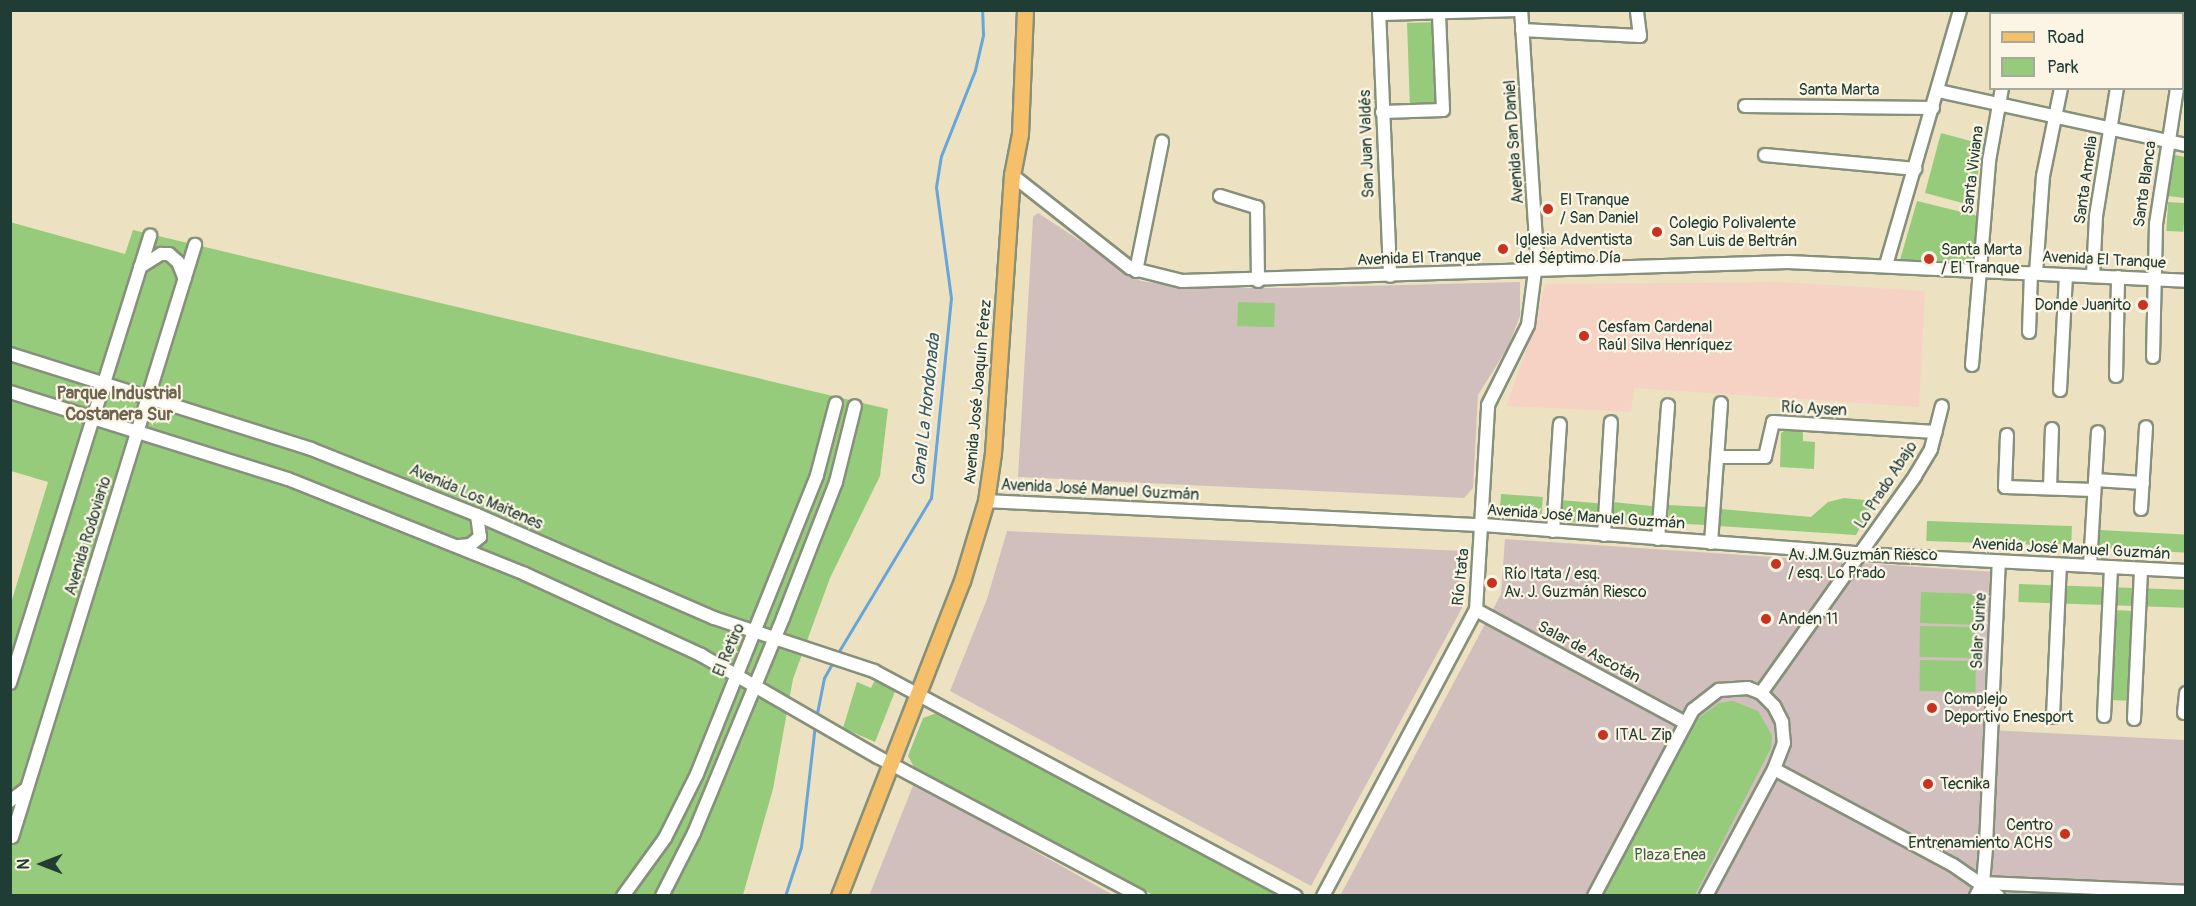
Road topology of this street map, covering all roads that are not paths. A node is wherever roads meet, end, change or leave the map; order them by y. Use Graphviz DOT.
graph roads {
  1 [pos="1025,10"];
  2 [pos="1521,10"];
  3 [pos="1637,10"];
  4 [pos="1960,10"];
  5 [pos="1379,12"];
  6 [pos="1439,14"];
  7 [pos="1522,30"];
  8 [pos="2002,90"];
  9 [pos="2061,90"];
  10 [pos="2117,90"];
  11 [pos="2177,90"];
  12 [pos="1938,91"];
  13 [pos="1999,104"];
  14 [pos="1744,106"];
  15 [pos="1933,108"];
  16 [pos="1382,112"];
  17 [pos="2055,116"];
  18 [pos="2109,128"];
  19 [pos="2168,141"];
  20 [pos="1162,142"];
  21 [pos="2186,145"];
  22 [pos="1765,155"];
  23 [pos="1915,169"];
  24 [pos="1012,175"];
  25 [pos="1220,196"];
  26 [pos="150,236"];
  27 [pos="195,245"];
  28 [pos="1886,265"];
  29 [pos="140,267"];
  30 [pos="1978,270"];
  31 [pos="1136,271"];
  32 [pos="1535,271"];
  33 [pos="2033,273"];
  34 [pos="2066,275"];
  35 [pos="1390,276"];
  36 [pos="2093,276"];
  37 [pos="2118,277"];
  38 [pos="184,279"];
  39 [pos="2153,279"];
  40 [pos="1258,281"];
  41 [pos="2186,281"];
  42 [pos="2029,332"];
  43 [pos="10,354"];
  44 [pos="2153,357"];
  45 [pos="1972,365"];
  46 [pos="2116,376"];
  47 [pos="104,383"];
  48 [pos="2060,390"];
  49 [pos="10,392"];
  50 [pos="148,397"];
  51 [pos="836,403"];
  52 [pos="1721,403"];
  53 [pos="855,405"];
  54 [pos="1668,405"];
  55 [pos="1942,406"];
  56 [pos="93,418"];
  57 [pos="1611,422"];
  58 [pos="1560,424"];
  59 [pos="831,426"];
  60 [pos="2146,427"];
  61 [pos="2052,429"];
  62 [pos="138,432"];
  63 [pos="1936,432"];
  64 [pos="2098,432"];
  65 [pos="850,433"];
  66 [pos="2007,435"];
  67 [pos="1718,457"];
  68 [pos="2143,483"];
  69 [pos="2095,485"];
  70 [pos="2050,488"];
  71 [pos="986,501"];
  72 [pos="2141,509"];
  73 [pos="477,515"];
  74 [pos="1483,525"];
  75 [pos="1553,531"];
  76 [pos="1604,535"];
  77 [pos="1658,539"];
  78 [pos="1711,543"];
  79 [pos="459,546"];
  80 [pos="1861,553"];
  81 [pos="1999,562"];
  82 [pos="2060,565"];
  83 [pos="2090,566"];
  84 [pos="2111,567"];
  85 [pos="2141,569"];
  86 [pos="2185,573"];
  87 [pos="1476,610"];
  88 [pos="755,632"];
  89 [pos="775,637"];
  90 [pos="737,674"];
  91 [pos="10,683"];
  92 [pos="754,685"];
  93 [pos="919,693"];
  94 [pos="1761,693"];
  95 [pos="2186,693"];
  96 [pos="2184,713"];
  97 [pos="2104,716"];
  98 [pos="2053,717"];
  99 [pos="2133,719"];
  100 [pos="1686,723"];
  101 [pos="891,764"];
  102 [pos="1774,769"];
  103 [pos="27,788"];
  104 [pos="10,801"];
  105 [pos="12,837"];
  106 [pos="1983,883"];
  107 [pos="2019,884"];
  108 [pos="2186,892"];
  109 [pos="623,896"];
  110 [pos="662,896"];
  111 [pos="839,896"];
  112 [pos="1140,896"];
  113 [pos="1296,896"];
  114 [pos="1323,896"];
  115 [pos="1594,896"];
  116 [pos="1706,896"];
  117 [pos="1976,896"];
  118 [pos="1998,896"];
  119 [pos="2008,896"];
  1 -- 24 [label="main road, Avenida José Joaquín Pérez"];
  2 -- 6 [label="street"];
  2 -- 7 [label="street, Avenida San Daniel"];
  3 -- 7 [label="street"];
  4 -- 12 [label="street"];
  5 -- 6 [label="street"];
  5 -- 16 [label="street, San Juan Valdés"];
  6 -- 16 [label="street"];
  7 -- 32 [label="street, Avenida San Daniel"];
  8 -- 13 [label="street, Santa Viviana"];
  9 -- 17 [label="street"];
  10 -- 18 [label="street, Santa Amelia"];
  11 -- 19 [label="street, Santa Blanca"];
  12 -- 13 [label="street"];
  12 -- 15 [label="street"];
  13 -- 17 [label="street"];
  13 -- 30 [label="street, Santa Viviana"];
  14 -- 15 [label="street, Santa Marta"];
  15 -- 23 [label="street"];
  16 -- 35 [label="street, San Juan Valdés"];
  17 -- 18 [label="street"];
  17 -- 33 [label="street"];
  18 -- 19 [label="street"];
  18 -- 36 [label="street, Santa Amelia"];
  19 -- 21 [label="street"];
  19 -- 39 [label="street, Santa Blanca"];
  20 -- 31 [label="street"];
  22 -- 23 [label="street"];
  23 -- 28 [label="street"];
  24 -- 31 [label="street, Avenida El Tranque"];
  24 -- 71 [label="main road, Avenida José Joaquín Pérez"];
  25 -- 40 [label="street"];
  26 -- 29 [label="street, Avenida Rodoviario"];
  27 -- 38 [label="street, Avenida Rodoviario"];
  28 -- 30 [label="street, Avenida El Tranque"];
  28 -- 32 [label="street, Avenida El Tranque"];
  29 -- 38 [label="street"];
  29 -- 47 [label="street, Avenida Rodoviario"];
  30 -- 33 [label="street, Avenida El Tranque"];
  30 -- 45 [label="street, Santa Viviana"];
  31 -- 40 [label="street, Avenida El Tranque"];
  32 -- 35 [label="street, Avenida El Tranque"];
  32 -- 74 [label="street, Río Itata"];
  33 -- 34 [label="street, Avenida El Tranque"];
  33 -- 42 [label="street"];
  34 -- 36 [label="street, Avenida El Tranque"];
  34 -- 48 [label="street"];
  35 -- 40 [label="street, Avenida El Tranque"];
  36 -- 37 [label="street, Avenida El Tranque"];
  37 -- 39 [label="street, Avenida El Tranque"];
  37 -- 46 [label="street"];
  38 -- 50 [label="street, Avenida Rodoviario"];
  39 -- 41 [label="street, Avenida El Tranque"];
  39 -- 44 [label="street, Santa Blanca"];
  43 -- 47 [label="street, Avenida Los Maitenes"];
  47 -- 50 [label="street, Avenida Los Maitenes"];
  47 -- 56 [label="street, Avenida Rodoviario"];
  49 -- 56 [label="street"];
  50 -- 62 [label="street, Avenida Rodoviario"];
  50 -- 73 [label="street, Avenida Los Maitenes"];
  51 -- 59 [label="street, El Retiro"];
  52 -- 67 [label="street"];
  53 -- 65 [label="street"];
  54 -- 77 [label="street"];
  55 -- 63 [label="street, Lo Prado Abajo"];
  56 -- 62 [label="street"];
  56 -- 91 [label="street, Avenida Rodoviario"];
  57 -- 76 [label="street"];
  58 -- 75 [label="street"];
  59 -- 65 [label="street"];
  59 -- 88 [label="street, El Retiro"];
  60 -- 68 [label="street"];
  61 -- 70 [label="street"];
  62 -- 79 [label="street"];
  62 -- 103 [label="street, Avenida Rodoviario"];
  63 -- 67 [label="street, Río Aysen"];
  63 -- 80 [label="street, Lo Prado Abajo"];
  64 -- 69 [label="street"];
  65 -- 89 [label="street"];
  66 -- 70 [label="street"];
  67 -- 78 [label="street"];
  68 -- 69 [label="street"];
  68 -- 72 [label="street"];
  69 -- 70 [label="street"];
  69 -- 83 [label="street"];
  71 -- 74 [label="street, Avenida José Manuel Guzmán"];
  71 -- 93 [label="main road, Avenida José Joaquín Pérez"];
  73 -- 79 [label="street"];
  73 -- 88 [label="street, Avenida Los Maitenes"];
  74 -- 75 [label="street, Avenida José Manuel Guzmán"];
  74 -- 87 [label="street, Río Itata"];
  75 -- 76 [label="street, Avenida José Manuel Guzmán"];
  76 -- 77 [label="street, Avenida José Manuel Guzmán"];
  77 -- 78 [label="street, Avenida José Manuel Guzmán"];
  78 -- 80 [label="street, Avenida José Manuel Guzmán"];
  79 -- 90 [label="street"];
  80 -- 81 [label="street, Avenida José Manuel Guzmán"];
  80 -- 94 [label="street, Lo Prado Abajo"];
  81 -- 82 [label="street, Avenida José Manuel Guzmán"];
  81 -- 106 [label="street, Salar Surire"];
  82 -- 83 [label="street, Avenida José Manuel Guzmán"];
  82 -- 98 [label="street"];
  83 -- 84 [label="street, Avenida José Manuel Guzmán"];
  84 -- 85 [label="street, Avenida José Manuel Guzmán"];
  84 -- 97 [label="street"];
  85 -- 86 [label="street, Avenida José Manuel Guzmán"];
  85 -- 99 [label="street"];
  87 -- 100 [label="street, Salar de Ascotán"];
  87 -- 114 [label="street, Río Itata"];
  88 -- 89 [label="street, Avenida Los Maitenes"];
  88 -- 90 [label="street, El Retiro"];
  89 -- 92 [label="street"];
  89 -- 93 [label="street, Avenida Los Maitenes"];
  90 -- 92 [label="street"];
  90 -- 109 [label="street, El Retiro"];
  92 -- 101 [label="street"];
  92 -- 110 [label="street"];
  93 -- 101 [label="main road, Avenida José Joaquín Pérez"];
  93 -- 113 [label="street, Avenida Los Maitenes"];
  94 -- 100 [label="street"];
  94 -- 102 [label="street"];
  95 -- 96 [label="street"];
  100 -- 115 [label="street"];
  101 -- 111 [label="main road, Avenida José Joaquín Pérez"];
  101 -- 112 [label="street"];
  102 -- 106 [label="street"];
  102 -- 116 [label="street"];
  103 -- 104 [label="street"];
  103 -- 105 [label="street, Avenida Rodoviario"];
  106 -- 107 [label="street"];
  106 -- 117 [label="street"];
  106 -- 118 [label="street"];
  107 -- 108 [label="street"];
  107 -- 119 [label="street"];
}
